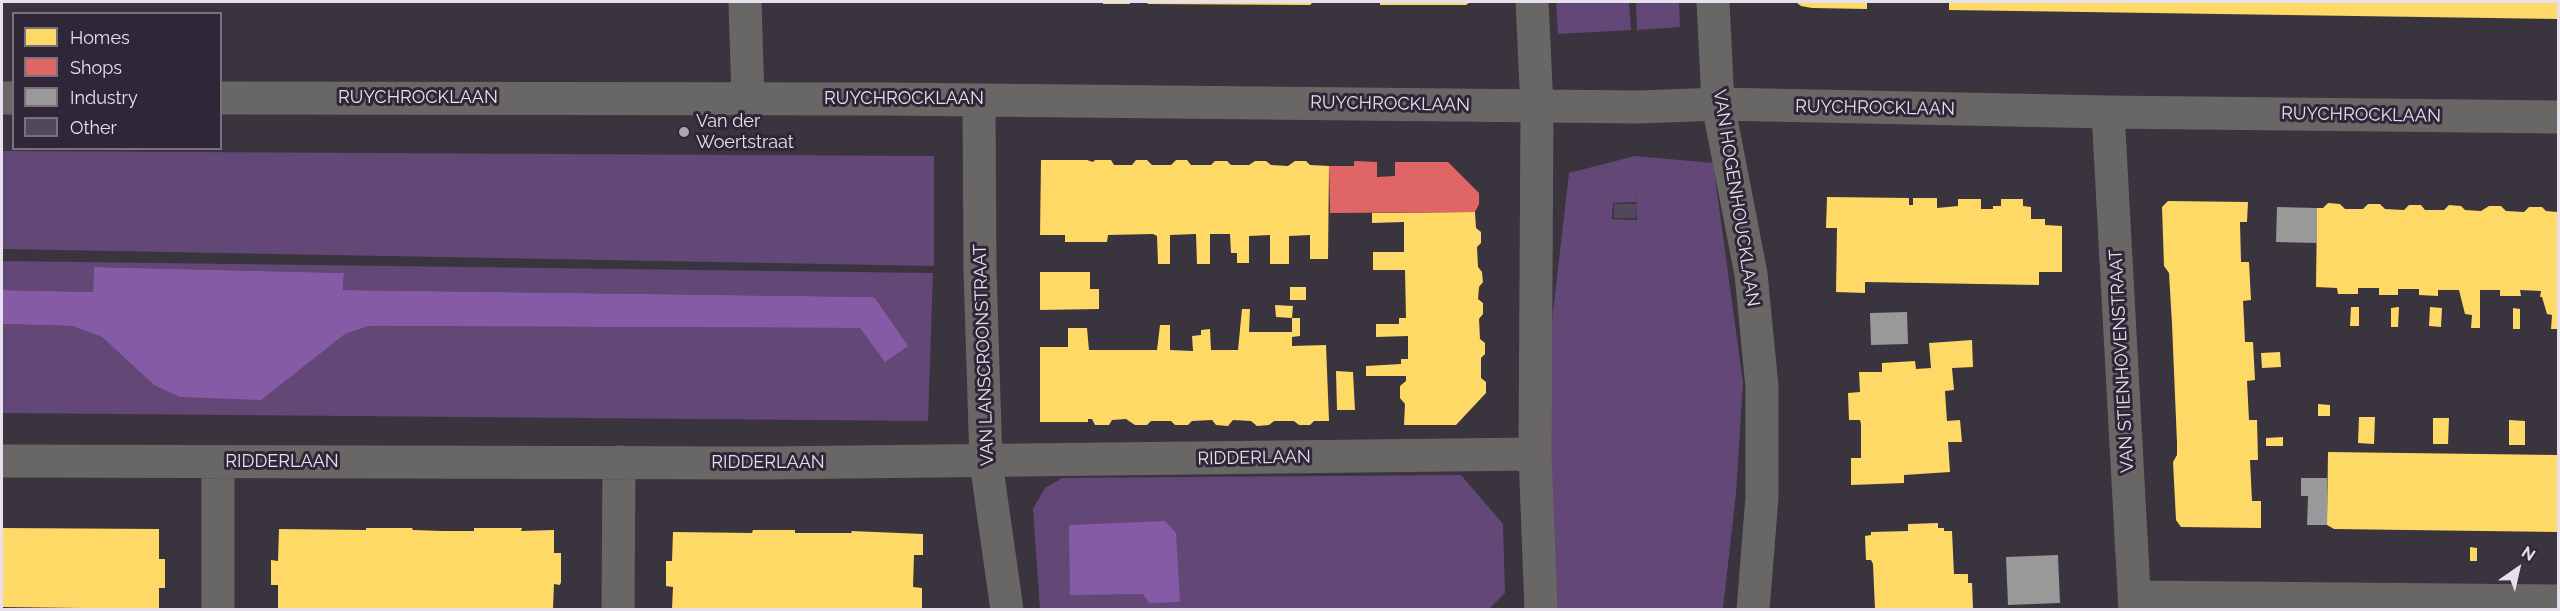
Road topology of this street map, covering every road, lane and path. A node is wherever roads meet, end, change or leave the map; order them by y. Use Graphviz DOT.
graph roads {
  1 [pos="745,2"];
  2 [pos="1532,2"];
  3 [pos="1713,2"];
  4 [pos="222,98"];
  5 [pos="748,99"];
  6 [pos="979,100"];
  7 [pos="1718,104"];
  8 [pos="1537,106"];
  9 [pos="2108,112"];
  10 [pos="2559,117"];
  11 [pos="1535,454"];
  12 [pos="2,461"];
  13 [pos="219,462"];
  14 [pos="619,462"];
  15 [pos="986,462"];
  16 [pos="2559,601"];
  17 [pos="2135,603"];
  18 [pos="218,609"];
  19 [pos="618,609"];
  20 [pos="1006,609"];
  21 [pos="1541,609"];
  22 [pos="1753,609"];
  1 -- 5 [label="street"];
  2 -- 8 [label="street"];
  3 -- 7 [label="street, VAN HOGENHOUCKLAAN"];
  4 -- 5 [label="street, RUYCHROCKLAAN"];
  5 -- 6 [label="street, RUYCHROCKLAAN"];
  6 -- 8 [label="street, RUYCHROCKLAAN"];
  6 -- 15 [label="street, VAN LANSCROONSTRAAT"];
  7 -- 8 [label="street, RUYCHROCKLAAN"];
  7 -- 9 [label="street, RUYCHROCKLAAN"];
  7 -- 22 [label="street, VAN HOGENHOUCKLAAN"];
  8 -- 11 [label="street"];
  9 -- 10 [label="street, RUYCHROCKLAAN"];
  9 -- 17 [label="street, VAN STIENHOVENSTRAAT"];
  11 -- 15 [label="street, RIDDERLAAN"];
  11 -- 21 [label="street"];
  12 -- 13 [label="street, RIDDERLAAN"];
  13 -- 14 [label="street, RIDDERLAAN"];
  13 -- 18 [label="street"];
  14 -- 15 [label="street, RIDDERLAAN"];
  14 -- 19 [label="street"];
  15 -- 20 [label="street, VAN LANSCROONSTRAAT"];
  16 -- 17 [label="street"];
}
